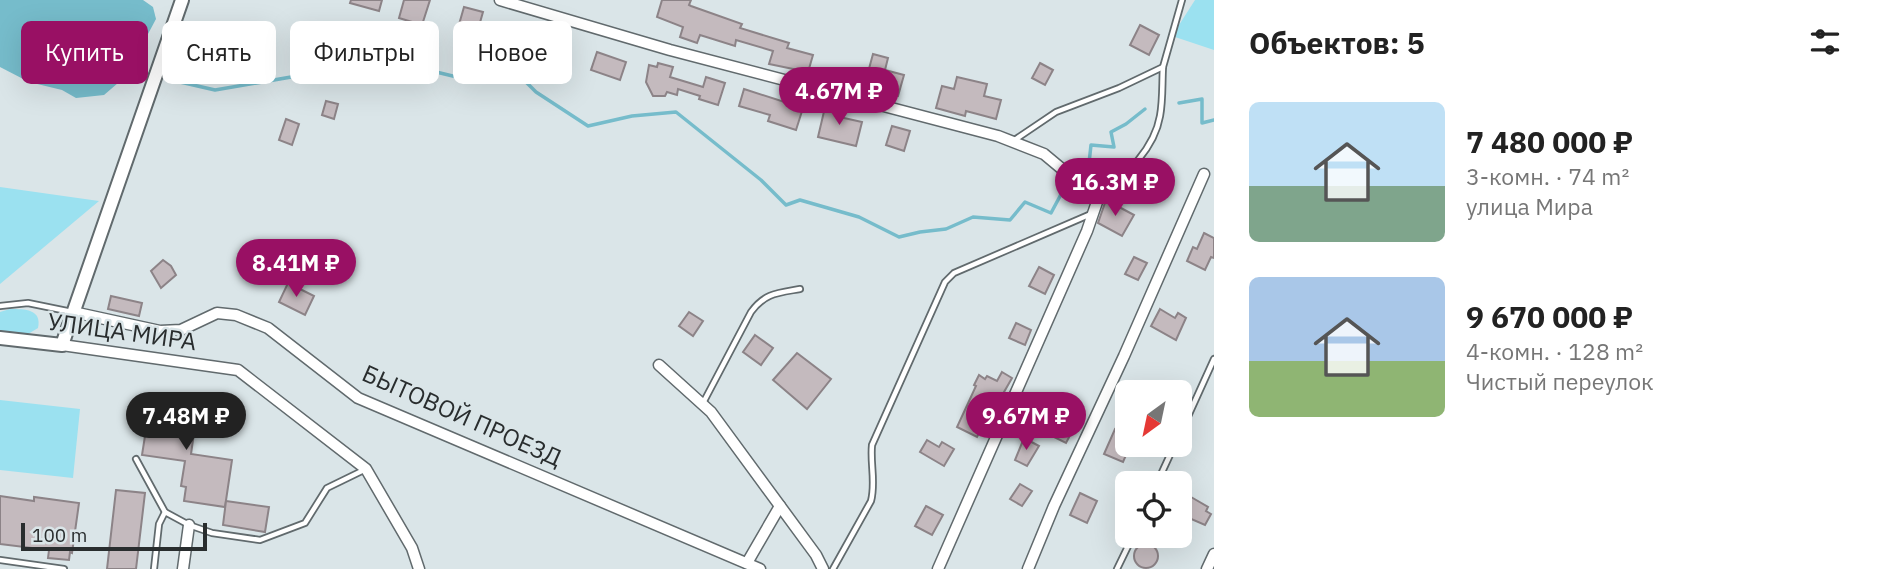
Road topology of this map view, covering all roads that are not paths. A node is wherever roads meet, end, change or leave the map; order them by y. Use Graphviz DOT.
graph roads {
  1 [pos="182,0"];
  2 [pos="500,0"];
  3 [pos="1182,0"];
  4 [pos="1163,67"];
  5 [pos="1012,142"];
  6 [pos="1204,174"];
  7 [pos="1098,199"];
  8 [pos="1092,214"];
  9 [pos="800,289"];
  10 [pos="0,306"];
  11 [pos="73,312"];
  12 [pos="0,338"];
  13 [pos="62,345"];
  14 [pos="1214,359"];
  15 [pos="659,365"];
  16 [pos="704,403"];
  17 [pos="1192,408"];
  18 [pos="136,459"];
  19 [pos="366,469"];
  20 [pos="780,506"];
  21 [pos="165,512"];
  22 [pos="189,525"];
  23 [pos="1127,548"];
  24 [pos="1214,554"];
  25 [pos="0,560"];
  26 [pos="747,563"];
  27 [pos="64,569"];
  28 [pos="154,569"];
  29 [pos="183,569"];
  30 [pos="419,569"];
  31 [pos="760,569"];
  32 [pos="823,569"];
  33 [pos="833,569"];
  34 [pos="938,569"];
  35 [pos="1028,569"];
  36 [pos="1117,569"];
  37 [pos="1207,569"];
  1 -- 11 [label="street"];
  2 -- 5 [label="street"];
  3 -- 4 [label="lane"];
  4 -- 5 [label="lane"];
  4 -- 7 [label="lane"];
  5 -- 7 [label="street"];
  6 -- 35 [label="street"];
  7 -- 8 [label="street"];
  8 -- 33 [label="lane"];
  8 -- 34 [label="street"];
  9 -- 16 [label="lane"];
  10 -- 11 [label="lane"];
  11 -- 13 [label="street"];
  11 -- 26 [label="street, БЫТОВОЙ ПРОЕЗД"];
  12 -- 13 [label="street, УЛИЦА МИРА"];
  13 -- 19 [label="street, УЛИЦА МИРА"];
  14 -- 17 [label="lane"];
  15 -- 16 [label="street"];
  16 -- 20 [label="street"];
  18 -- 21 [label="lane"];
  19 -- 22 [label="lane"];
  19 -- 30 [label="street"];
  20 -- 26 [label="street"];
  20 -- 32 [label="street"];
  21 -- 22 [label="lane"];
  21 -- 28 [label="lane"];
  22 -- 29 [label="street"];
  23 -- 36 [label="lane"];
  24 -- 37 [label="street"];
  25 -- 27 [label="lane"];
  26 -- 31 [label="street, БЫТОВОЙ ПРОЕЗД"];
}
